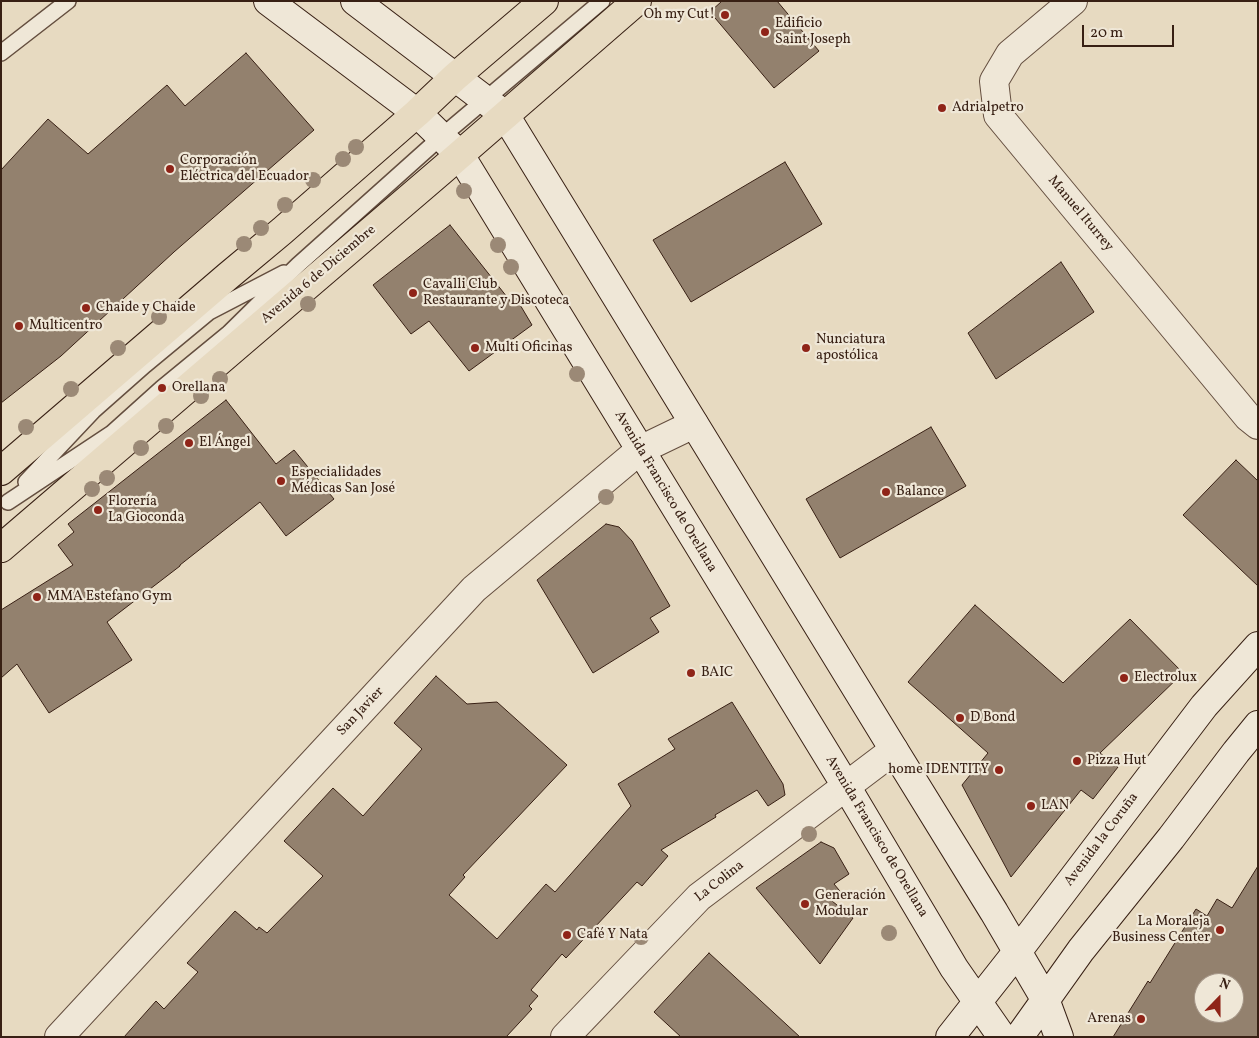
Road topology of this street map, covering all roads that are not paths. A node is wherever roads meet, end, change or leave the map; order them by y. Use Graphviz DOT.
graph roads {
  1 [pos="68,1"];
  2 [pos="268,1"];
  3 [pos="356,1"];
  4 [pos="544,1"];
  5 [pos="602,1"];
  6 [pos="637,1"];
  7 [pos="1073,1"];
  8 [pos="1,53"];
  9 [pos="455,77"];
  10 [pos="495,107"];
  11 [pos="417,113"];
  12 [pos="451,146"];
  13 [pos="298,265"];
  14 [pos="694,424"];
  15 [pos="1258,425"];
  16 [pos="640,450"];
  17 [pos="1,471"];
  18 [pos="5,505"];
  19 [pos="1,548"];
  20 [pos="1258,646"];
  21 [pos="1258,724"];
  22 [pos="894,750"];
  23 [pos="846,786"];
  24 [pos="1017,952"];
  25 [pos="1044,1000"];
  26 [pos="978,1002"];
  27 [pos="59,1037"];
  28 [pos="565,1037"];
  29 [pos="950,1037"];
  30 [pos="1002,1037"];
  31 [pos="1019,1037"];
  32 [pos="1058,1037"];
  1 -- 8 [label="lane"];
  2 -- 11 [label="main road, Avenida Francisco de Orellana"];
  3 -- 9 [label="main road"];
  4 -- 9 [label="main road"];
  5 -- 10 [label="lane"];
  6 -- 10 [label="main road, Avenida 6 de Diciembre"];
  7 -- 15 [label="main road, Manuel Iturrey"];
  9 -- 10 [label="main road"];
  9 -- 11 [label="main road"];
  10 -- 12 [label="main road, Avenida 6 de Diciembre"];
  10 -- 14 [label="main road"];
  11 -- 12 [label="main road, Avenida Francisco de Orellana"];
  11 -- 17 [label="main road"];
  12 -- 13 [label="lane"];
  12 -- 16 [label="main road, Avenida Francisco de Orellana"];
  12 -- 19 [label="main road, Avenida 6 de Diciembre"];
  13 -- 18 [label="lane"];
  13 -- 18 [label="lane"];
  14 -- 16 [label="main road, San Javier"];
  14 -- 22 [label="main road"];
  16 -- 23 [label="main road, Avenida Francisco de Orellana"];
  16 -- 27 [label="main road, San Javier"];
  20 -- 24 [label="main road, Avenida la Coruña"];
  21 -- 25 [label="main road"];
  22 -- 23 [label="main road, La Colina"];
  22 -- 24 [label="main road"];
  23 -- 26 [label="main road, Avenida Francisco de Orellana"];
  23 -- 28 [label="main road, La Colina"];
  24 -- 25 [label="main road"];
  24 -- 26 [label="main road, Avenida la Coruña"];
  25 -- 31 [label="main road"];
  25 -- 32 [label="main road"];
  26 -- 29 [label="main road, Avenida la Coruña"];
  26 -- 30 [label="main road, Avenida Francisco de Orellana"];
}
